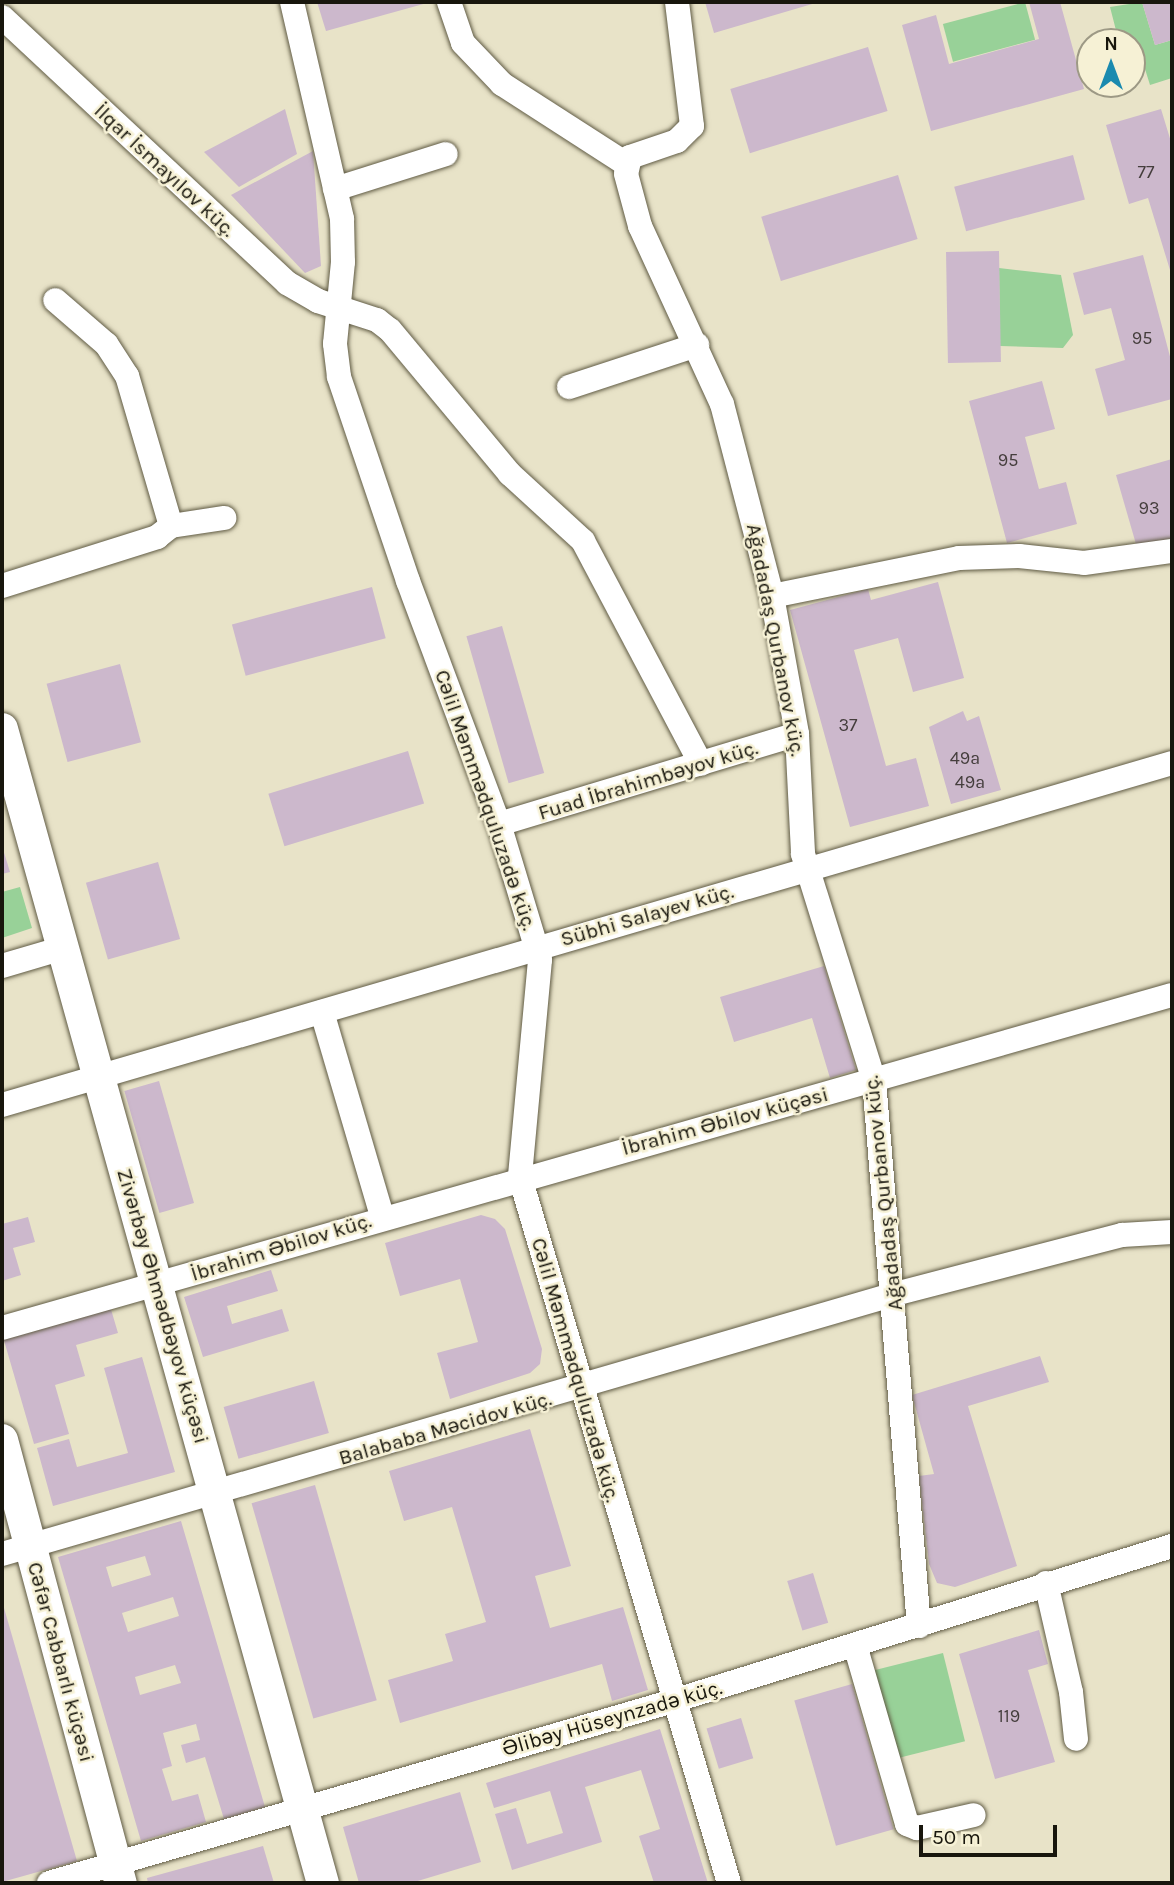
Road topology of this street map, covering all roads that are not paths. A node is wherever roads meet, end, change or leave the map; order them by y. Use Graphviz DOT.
graph roads {
  1 [pos="292,2"];
  2 [pos="449,2"];
  3 [pos="677,2"];
  4 [pos="2,17"];
  5 [pos="446,154"];
  6 [pos="626,164"];
  7 [pos="335,189"];
  8 [pos="55,300"];
  9 [pos="339,306"];
  10 [pos="697,345"];
  11 [pos="569,387"];
  12 [pos="224,518"];
  13 [pos="171,526"];
  14 [pos="1172,551"];
  15 [pos="2,586"];
  16 [pos="772,596"];
  17 [pos="2,729"];
  18 [pos="797,734"];
  19 [pos="1172,763"];
  20 [pos="701,764"];
  21 [pos="499,824"];
  22 [pos="808,870"];
  23 [pos="536,946"];
  24 [pos="63,948"];
  25 [pos="2,966"];
  26 [pos="1171,999"];
  27 [pos="322,1012"];
  28 [pos="99,1077"];
  29 [pos="874,1080"];
  30 [pos="2,1105"];
  31 [pos="520,1177"];
  32 [pos="382,1216"];
  33 [pos="1172,1232"];
  34 [pos="157,1284"];
  35 [pos="895,1294"];
  36 [pos="2,1328"];
  37 [pos="582,1388"];
  38 [pos="2,1440"];
  39 [pos="215,1493"];
  40 [pos="1172,1546"];
  41 [pos="16,1550"];
  42 [pos="1046,1583"];
  43 [pos="919,1626"];
  44 [pos="855,1645"];
  45 [pos="673,1701"];
  46 [pos="1076,1739"];
  47 [pos="303,1808"];
  48 [pos="974,1815"];
  49 [pos="119,1874"];
  50 [pos="49,1883"];
  51 [pos="323,1883"];
  52 [pos="729,1883"];
  1 -- 7 [label="street, Cəlil Məmmədquluzadə küç."];
  2 -- 6 [label="street"];
  3 -- 6 [label="street"];
  4 -- 9 [label="street, İlqar İsmayılov küç."];
  5 -- 7 [label="street"];
  6 -- 10 [label="street, Ağadadaş Qurbanov küç."];
  7 -- 9 [label="street, Cəlil Məmmədquluzadə küç."];
  8 -- 13 [label="street"];
  9 -- 20 [label="street, İlqar İsmayılov küç."];
  9 -- 21 [label="street, Cəlil Məmmədquluzadə küç."];
  10 -- 11 [label="street"];
  10 -- 16 [label="street, Ağadadaş Qurbanov küç."];
  12 -- 13 [label="street"];
  13 -- 15 [label="street"];
  14 -- 16 [label="street"];
  16 -- 18 [label="street, Ağadadaş Qurbanov küç."];
  17 -- 24 [label="main road, Zivərbəy Əhmədbəyov küçəsi"];
  18 -- 20 [label="street, Fuad İbrahimbəyov küç."];
  18 -- 22 [label="street, Ağadadaş Qurbanov küç."];
  19 -- 22 [label="street, Sübhi Salayev küç."];
  20 -- 21 [label="street, Fuad İbrahimbəyov küç."];
  21 -- 23 [label="street, Cəlil Məmmədquluzadə küç."];
  22 -- 23 [label="street, Sübhi Salayev küç."];
  22 -- 29 [label="street, Ağadadaş Qurbanov küç."];
  23 -- 27 [label="street, Sübhi Salayev küç."];
  23 -- 31 [label="street, Cəlil Məmmədquluzadə küç."];
  24 -- 25 [label="street"];
  24 -- 28 [label="main road, Zivərbəy Əhmədbəyov küçəsi"];
  26 -- 29 [label="street, İbrahim Əbilov küçəsi"];
  27 -- 28 [label="street, Sübhi Salayev küç."];
  27 -- 32 [label="street"];
  28 -- 30 [label="street, Sübhi Salayev küç."];
  28 -- 34 [label="main road, Zivərbəy Əhmədbəyov küçəsi"];
  29 -- 31 [label="street, İbrahim Əbilov küçəsi"];
  29 -- 35 [label="street, Ağadadaş Qurbanov küç."];
  31 -- 32 [label="street, İbrahim Əbilov küç."];
  31 -- 37 [label="street, Cəlil Məmmədquluzadə küç."];
  32 -- 34 [label="street, İbrahim Əbilov küç."];
  33 -- 35 [label="street, Balababa Məcidov küç."];
  34 -- 36 [label="street, İbrahim Əbilov küç."];
  34 -- 39 [label="main road, Zivərbəy Əhmədbəyov küçəsi"];
  35 -- 37 [label="street, Balababa Məcidov küç."];
  35 -- 43 [label="street, Ağadadaş Qurbanov küç."];
  37 -- 39 [label="street, Balababa Məcidov küç."];
  37 -- 45 [label="street, Cəlil Məmmədquluzadə küç."];
  38 -- 41 [label="main road, Cəfər Cabbarlı küçəsi"];
  39 -- 41 [label="street, Balababa Məcidov küç."];
  39 -- 47 [label="main road, Zivərbəy Əhmədbəyov küçəsi"];
  40 -- 42 [label="street, Əlibəy Hüseynzadə küç."];
  41 -- 49 [label="main road, Cəfər Cabbarlı küçəsi"];
  42 -- 43 [label="street, Əlibəy Hüseynzadə küç."];
  42 -- 46 [label="street"];
  43 -- 44 [label="street, Əlibəy Hüseynzadə küç."];
  44 -- 45 [label="street, Əlibəy Hüseynzadə küç."];
  44 -- 48 [label="street"];
  45 -- 47 [label="street, Əlibəy Hüseynzadə küç."];
  45 -- 52 [label="street, Cəlil Məmmədquluzadə küç."];
  47 -- 49 [label="street, Əlibəy Hüseynzadə küç."];
  47 -- 51 [label="main road, Zivərbəy Əhmədbəyov küçəsi"];
  49 -- 50 [label="street, Əlibəy Hüseynzadə küç."];
}
